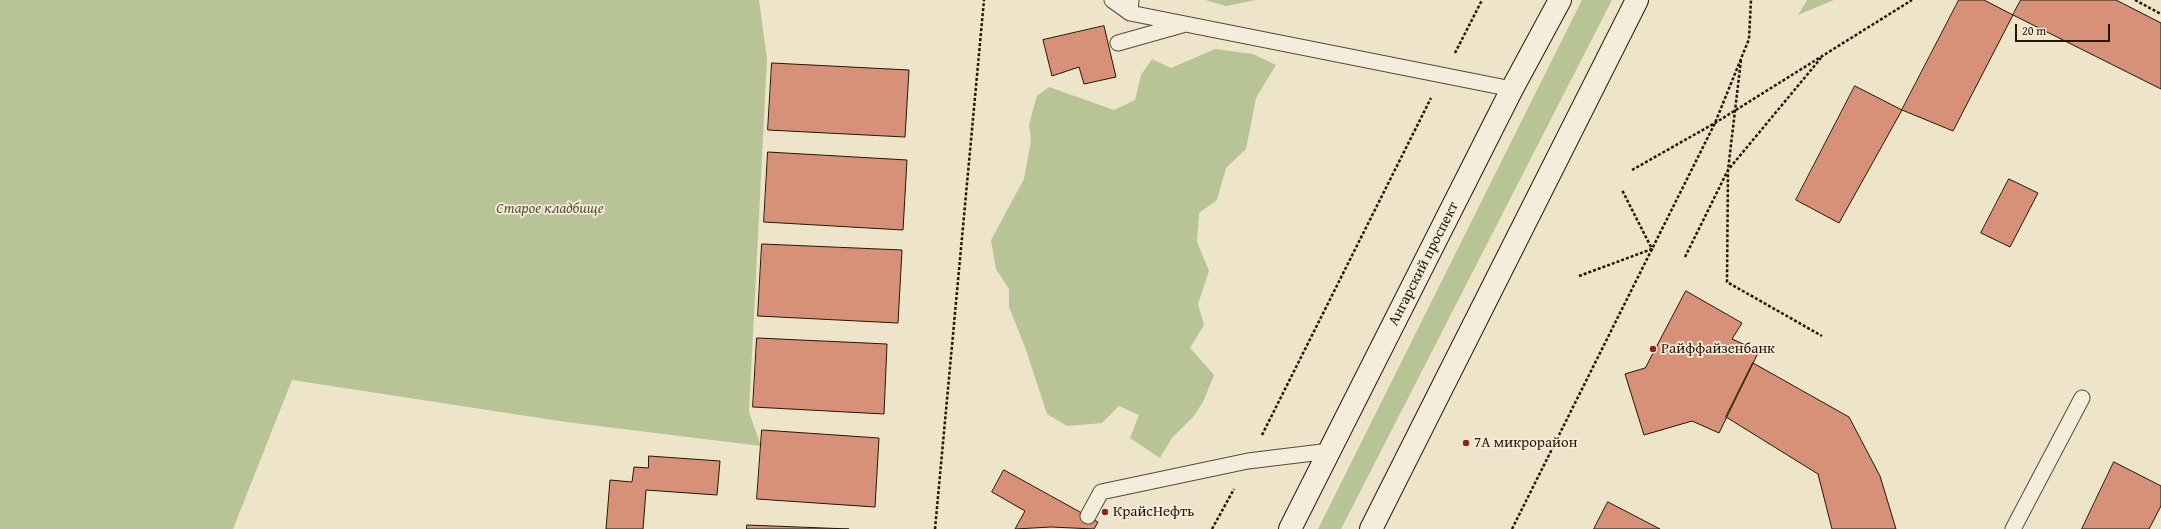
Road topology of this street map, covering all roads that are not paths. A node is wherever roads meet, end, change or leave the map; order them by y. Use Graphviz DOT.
graph roads {
  1 [pos="1112,0"];
  2 [pos="1560,0"];
  3 [pos="1637,0"];
  4 [pos="1130,7"];
  5 [pos="1184,24"];
  6 [pos="1118,43"];
  7 [pos="1512,89"];
  8 [pos="2082,398"];
  9 [pos="1330,451"];
  10 [pos="1088,516"];
  11 [pos="1290,529"];
  12 [pos="1372,529"];
  13 [pos="2012,529"];
  1 -- 4 [label="lane"];
  2 -- 7 [label="street, Ангарский проспект"];
  3 -- 12 [label="street"];
  4 -- 5 [label="lane"];
  5 -- 6 [label="lane"];
  5 -- 7 [label="lane"];
  7 -- 9 [label="street, Ангарский проспект"];
  8 -- 13 [label="lane"];
  9 -- 10 [label="lane"];
  9 -- 11 [label="street, Ангарский проспект"];
}
